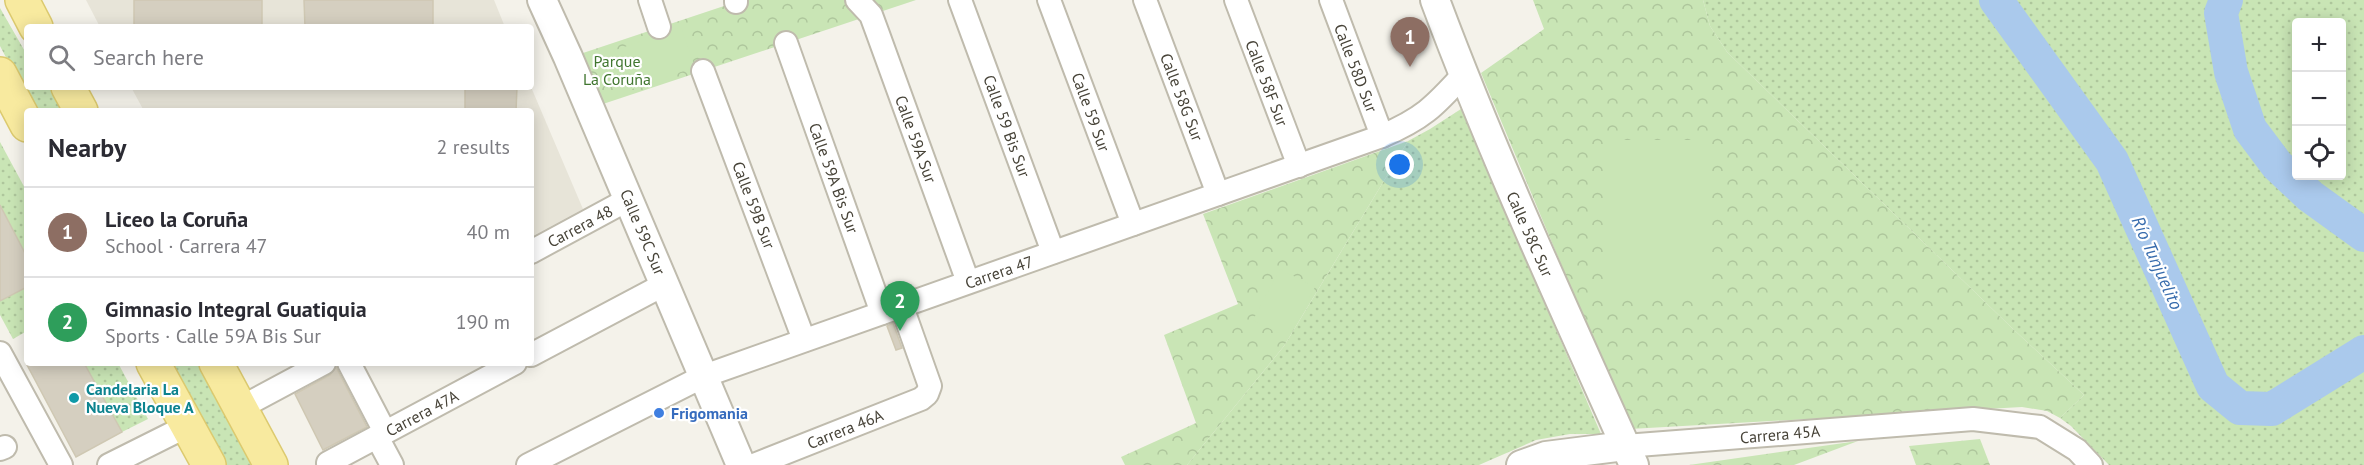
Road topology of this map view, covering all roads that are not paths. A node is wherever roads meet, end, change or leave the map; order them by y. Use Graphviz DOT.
graph roads {
  1 [pos="22,0"];
  2 [pos="542,0"];
  3 [pos="650,0"];
  4 [pos="857,0"];
  5 [pos="960,0"];
  6 [pos="1049,0"];
  7 [pos="1145,0"];
  8 [pos="1236,0"];
  9 [pos="1331,0"];
  10 [pos="1435,0"];
  11 [pos="34,24"];
  12 [pos="659,27"];
  13 [pos="786,43"];
  14 [pos="703,71"];
  15 [pos="0,74"];
  16 [pos="1463,75"];
  17 [pos="70,90"];
  18 [pos="79,108"];
  19 [pos="24,119"];
  20 [pos="1382,136"];
  21 [pos="1299,166"];
  22 [pos="1218,194"];
  23 [pos="629,199"];
  24 [pos="1133,224"];
  25 [pos="534,250"];
  26 [pos="1053,252"];
  27 [pos="968,282"];
  28 [pos="665,284"];
  29 [pos="892,310"];
  30 [pos="804,340"];
  31 [pos="0,353"];
  32 [pos="534,353"];
  33 [pos="155,366"];
  34 [pos="218,366"];
  35 [pos="318,366"];
  36 [pos="350,366"];
  37 [pos="509,366"];
  38 [pos="704,376"];
  39 [pos="930,386"];
  40 [pos="240,408"];
  41 [pos="187,426"];
  42 [pos="381,435"];
  43 [pos="1629,456"];
  44 [pos="328,463"];
  45 [pos="61,465"];
  46 [pos="109,465"];
  47 [pos="209,465"];
  48 [pos="271,465"];
  49 [pos="392,465"];
  50 [pos="528,465"];
  51 [pos="741,465"];
  52 [pos="754,465"];
  53 [pos="1521,465"];
  54 [pos="2091,465"];
  1 -- 11 [label="main road"];
  2 -- 23 [label="street, Calle 59C Sur"];
  3 -- 12 [label="street"];
  4 -- 27 [label="street, Calle 59A Sur"];
  5 -- 26 [label="street, Calle 59 Bis Sur"];
  6 -- 24 [label="street, Calle 59 Sur"];
  7 -- 22 [label="street, Calle 58G Sur"];
  8 -- 21 [label="street, Calle 58F Sur"];
  9 -- 20 [label="street, Calle 58D Sur"];
  10 -- 16 [label="street, Calle 58C Sur"];
  13 -- 29 [label="street, Calle 59A Bis Sur"];
  14 -- 30 [label="street, Calle 59B Sur"];
  15 -- 19 [label="main road"];
  16 -- 20 [label="street, Carrera 47"];
  16 -- 43 [label="street, Calle 58C Sur"];
  17 -- 18 [label="main road"];
  20 -- 21 [label="street, Carrera 47"];
  21 -- 22 [label="street, Carrera 47"];
  22 -- 24 [label="street, Carrera 47"];
  23 -- 25 [label="street, Carrera 48"];
  23 -- 28 [label="street, Calle 59C Sur"];
  24 -- 26 [label="street, Carrera 47"];
  26 -- 27 [label="street, Carrera 47"];
  27 -- 29 [label="street, Carrera 47"];
  28 -- 32 [label="street"];
  28 -- 38 [label="street, Calle 59C Sur"];
  29 -- 30 [label="street, Carrera 47"];
  29 -- 39 [label="street, Calle 59A Bis Sur"];
  30 -- 38 [label="street, Carrera 47"];
  31 -- 45 [label="street"];
  33 -- 41 [label="main road"];
  34 -- 40 [label="main road"];
  35 -- 40 [label="street"];
  36 -- 42 [label="street"];
  37 -- 42 [label="street, Carrera 47A"];
  38 -- 50 [label="street, Carrera 47"];
  38 -- 51 [label="street, Calle 59C Sur"];
  39 -- 52 [label="street, Carrera 46A"];
  40 -- 48 [label="main road"];
  41 -- 46 [label="street"];
  41 -- 47 [label="main road"];
  42 -- 44 [label="street, Carrera 47A"];
  42 -- 49 [label="street"];
  43 -- 53 [label="street, Carrera 45A"];
  43 -- 54 [label="street, Carrera 45A"];
}
